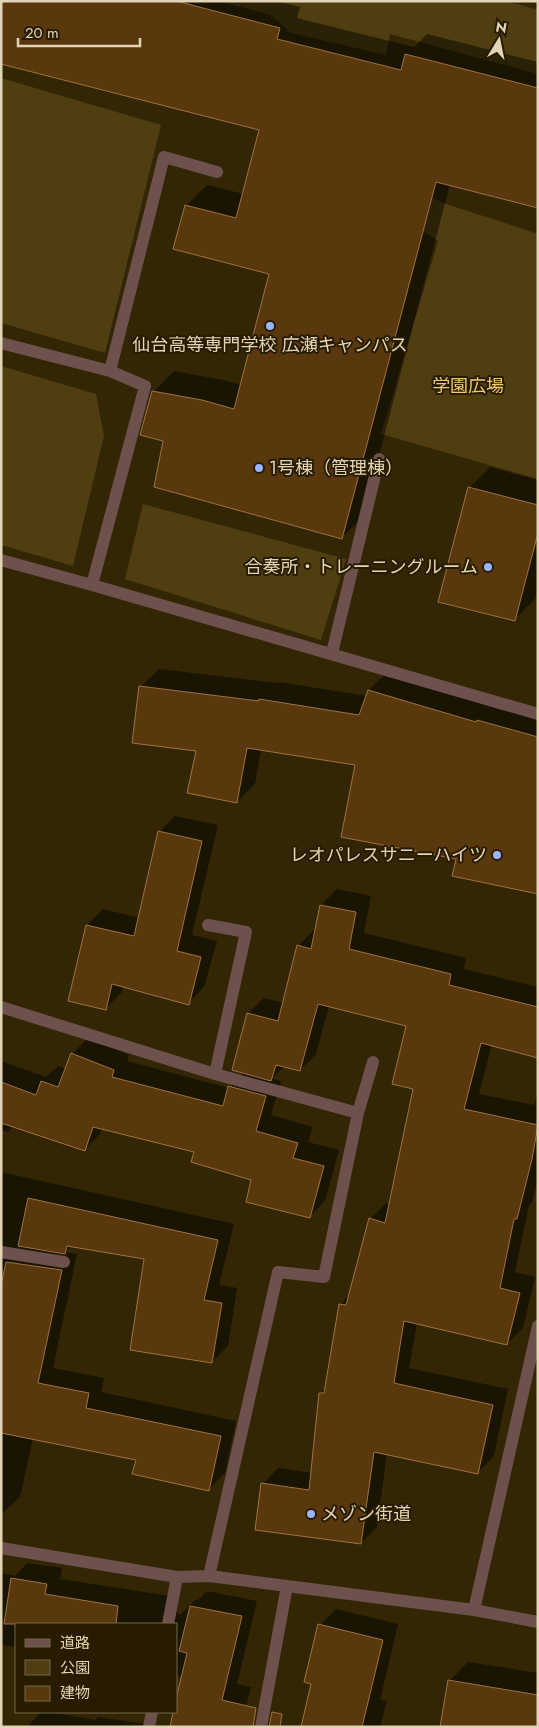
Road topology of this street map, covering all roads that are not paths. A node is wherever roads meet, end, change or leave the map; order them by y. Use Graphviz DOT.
graph roads {
  1 [pos="217,172"];
  2 [pos="1,343"];
  3 [pos="110,371"];
  4 [pos="379,459"];
  5 [pos="1,560"];
  6 [pos="92,585"];
  7 [pos="332,653"];
  8 [pos="538,714"];
  9 [pos="208,926"];
  10 [pos="1,1007"];
  11 [pos="373,1062"];
  12 [pos="215,1074"];
  13 [pos="358,1113"];
  14 [pos="1,1252"];
  15 [pos="64,1262"];
  16 [pos="538,1326"];
  17 [pos="1,1548"];
  18 [pos="177,1576"];
  19 [pos="209,1576"];
  20 [pos="287,1586"];
  21 [pos="474,1610"];
  22 [pos="538,1622"];
  23 [pos="168,1623"];
  24 [pos="152,1713"];
  25 [pos="149,1727"];
  26 [pos="261,1727"];
  1 -- 3 [label="street"];
  2 -- 3 [label="street"];
  3 -- 6 [label="street"];
  4 -- 7 [label="street"];
  5 -- 6 [label="street"];
  6 -- 7 [label="street"];
  7 -- 8 [label="street"];
  9 -- 12 [label="street"];
  10 -- 12 [label="street"];
  11 -- 13 [label="street"];
  12 -- 13 [label="street"];
  13 -- 19 [label="street"];
  14 -- 15 [label="street"];
  16 -- 21 [label="street"];
  17 -- 18 [label="street"];
  18 -- 19 [label="street"];
  18 -- 23 [label="street"];
  19 -- 20 [label="street"];
  20 -- 21 [label="street"];
  20 -- 26 [label="street"];
  21 -- 22 [label="street"];
  24 -- 25 [label="street"];
}
